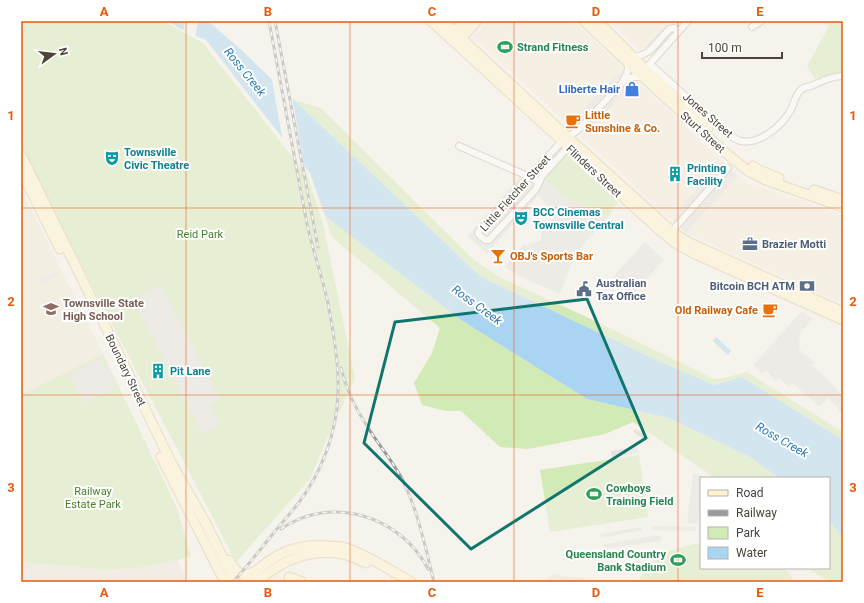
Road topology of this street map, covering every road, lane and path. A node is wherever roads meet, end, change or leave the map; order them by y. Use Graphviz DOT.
graph roads {
  1 [pos="431,21"];
  2 [pos="443,21"];
  3 [pos="465,21"];
  4 [pos="477,21"];
  5 [pos="584,21"];
  6 [pos="596,21"];
  7 [pos="688,21"];
  8 [pos="759,21"];
  9 [pos="752,27"];
  10 [pos="678,31"];
  11 [pos="607,36"];
  12 [pos="455,38"];
  13 [pos="648,52"];
  14 [pos="630,59"];
  15 [pos="648,68"];
  16 [pos="843,76"];
  17 [pos="622,83"];
  18 [pos="567,142"];
  19 [pos="459,146"];
  20 [pos="21,155"];
  21 [pos="728,168"];
  22 [pos="21,170"];
  23 [pos="528,177"];
  24 [pos="539,182"];
  25 [pos="843,200"];
  26 [pos="843,207"];
  27 [pos="672,231"];
  28 [pos="697,255"];
  29 [pos="843,312"];
  30 [pos="843,320"];
  31 [pos="208,527"];
  32 [pos="257,570"];
  33 [pos="289,577"];
  34 [pos="225,582"];
  35 [pos="235,582"];
  36 [pos="244,582"];
  37 [pos="257,582"];
  38 [pos="302,582"];
  39 [pos="399,582"];
  40 [pos="411,582"];
  1 -- 12 [label="main road, Flinders Street"];
  2 -- 12 [label="main road, Flinders Street"];
  3 -- 12 [label="main road"];
  4 -- 12 [label="main road"];
  5 -- 11 [label="main road, Sturt Street"];
  6 -- 11 [label="main road, Sturt Street"];
  7 -- 10 [label="street"];
  8 -- 9 [label="street"];
  10 -- 13 [label="street"];
  10 -- 15 [label="street"];
  11 -- 14 [label="main road, Sturt Street"];
  12 -- 18 [label="main road, Flinders Street"];
  13 -- 14 [label="street"];
  13 -- 15 [label="street"];
  14 -- 15 [label="main road, Sturt Street"];
  14 -- 17 [label="street"];
  15 -- 16 [label="street, Jones Street"];
  15 -- 17 [label="street"];
  15 -- 25 [label="main road, Sturt Street"];
  15 -- 26 [label="main road, Sturt Street"];
  17 -- 18 [label="street"];
  18 -- 23 [label="street, Little Fletcher Street"];
  18 -- 24 [label="street, Little Fletcher Street"];
  18 -- 27 [label="main road, Flinders Street"];
  18 -- 28 [label="main road, Flinders Street"];
  19 -- 23 [label="street"];
  20 -- 31 [label="main road, Boundary Street"];
  21 -- 27 [label="street"];
  22 -- 34 [label="main road, Boundary Street"];
  23 -- 24 [label="street"];
  23 -- 24 [label="street, Little Fletcher Street"];
  27 -- 28 [label="main road"];
  27 -- 29 [label="main road, Flinders Street"];
  28 -- 30 [label="main road, Flinders Street"];
  31 -- 32 [label="main road"];
  31 -- 35 [label="main road, Boundary Street"];
  32 -- 36 [label="main road"];
  32 -- 40 [label="main road"];
  33 -- 38 [label="main road"];
  37 -- 39 [label="main road"];
}
